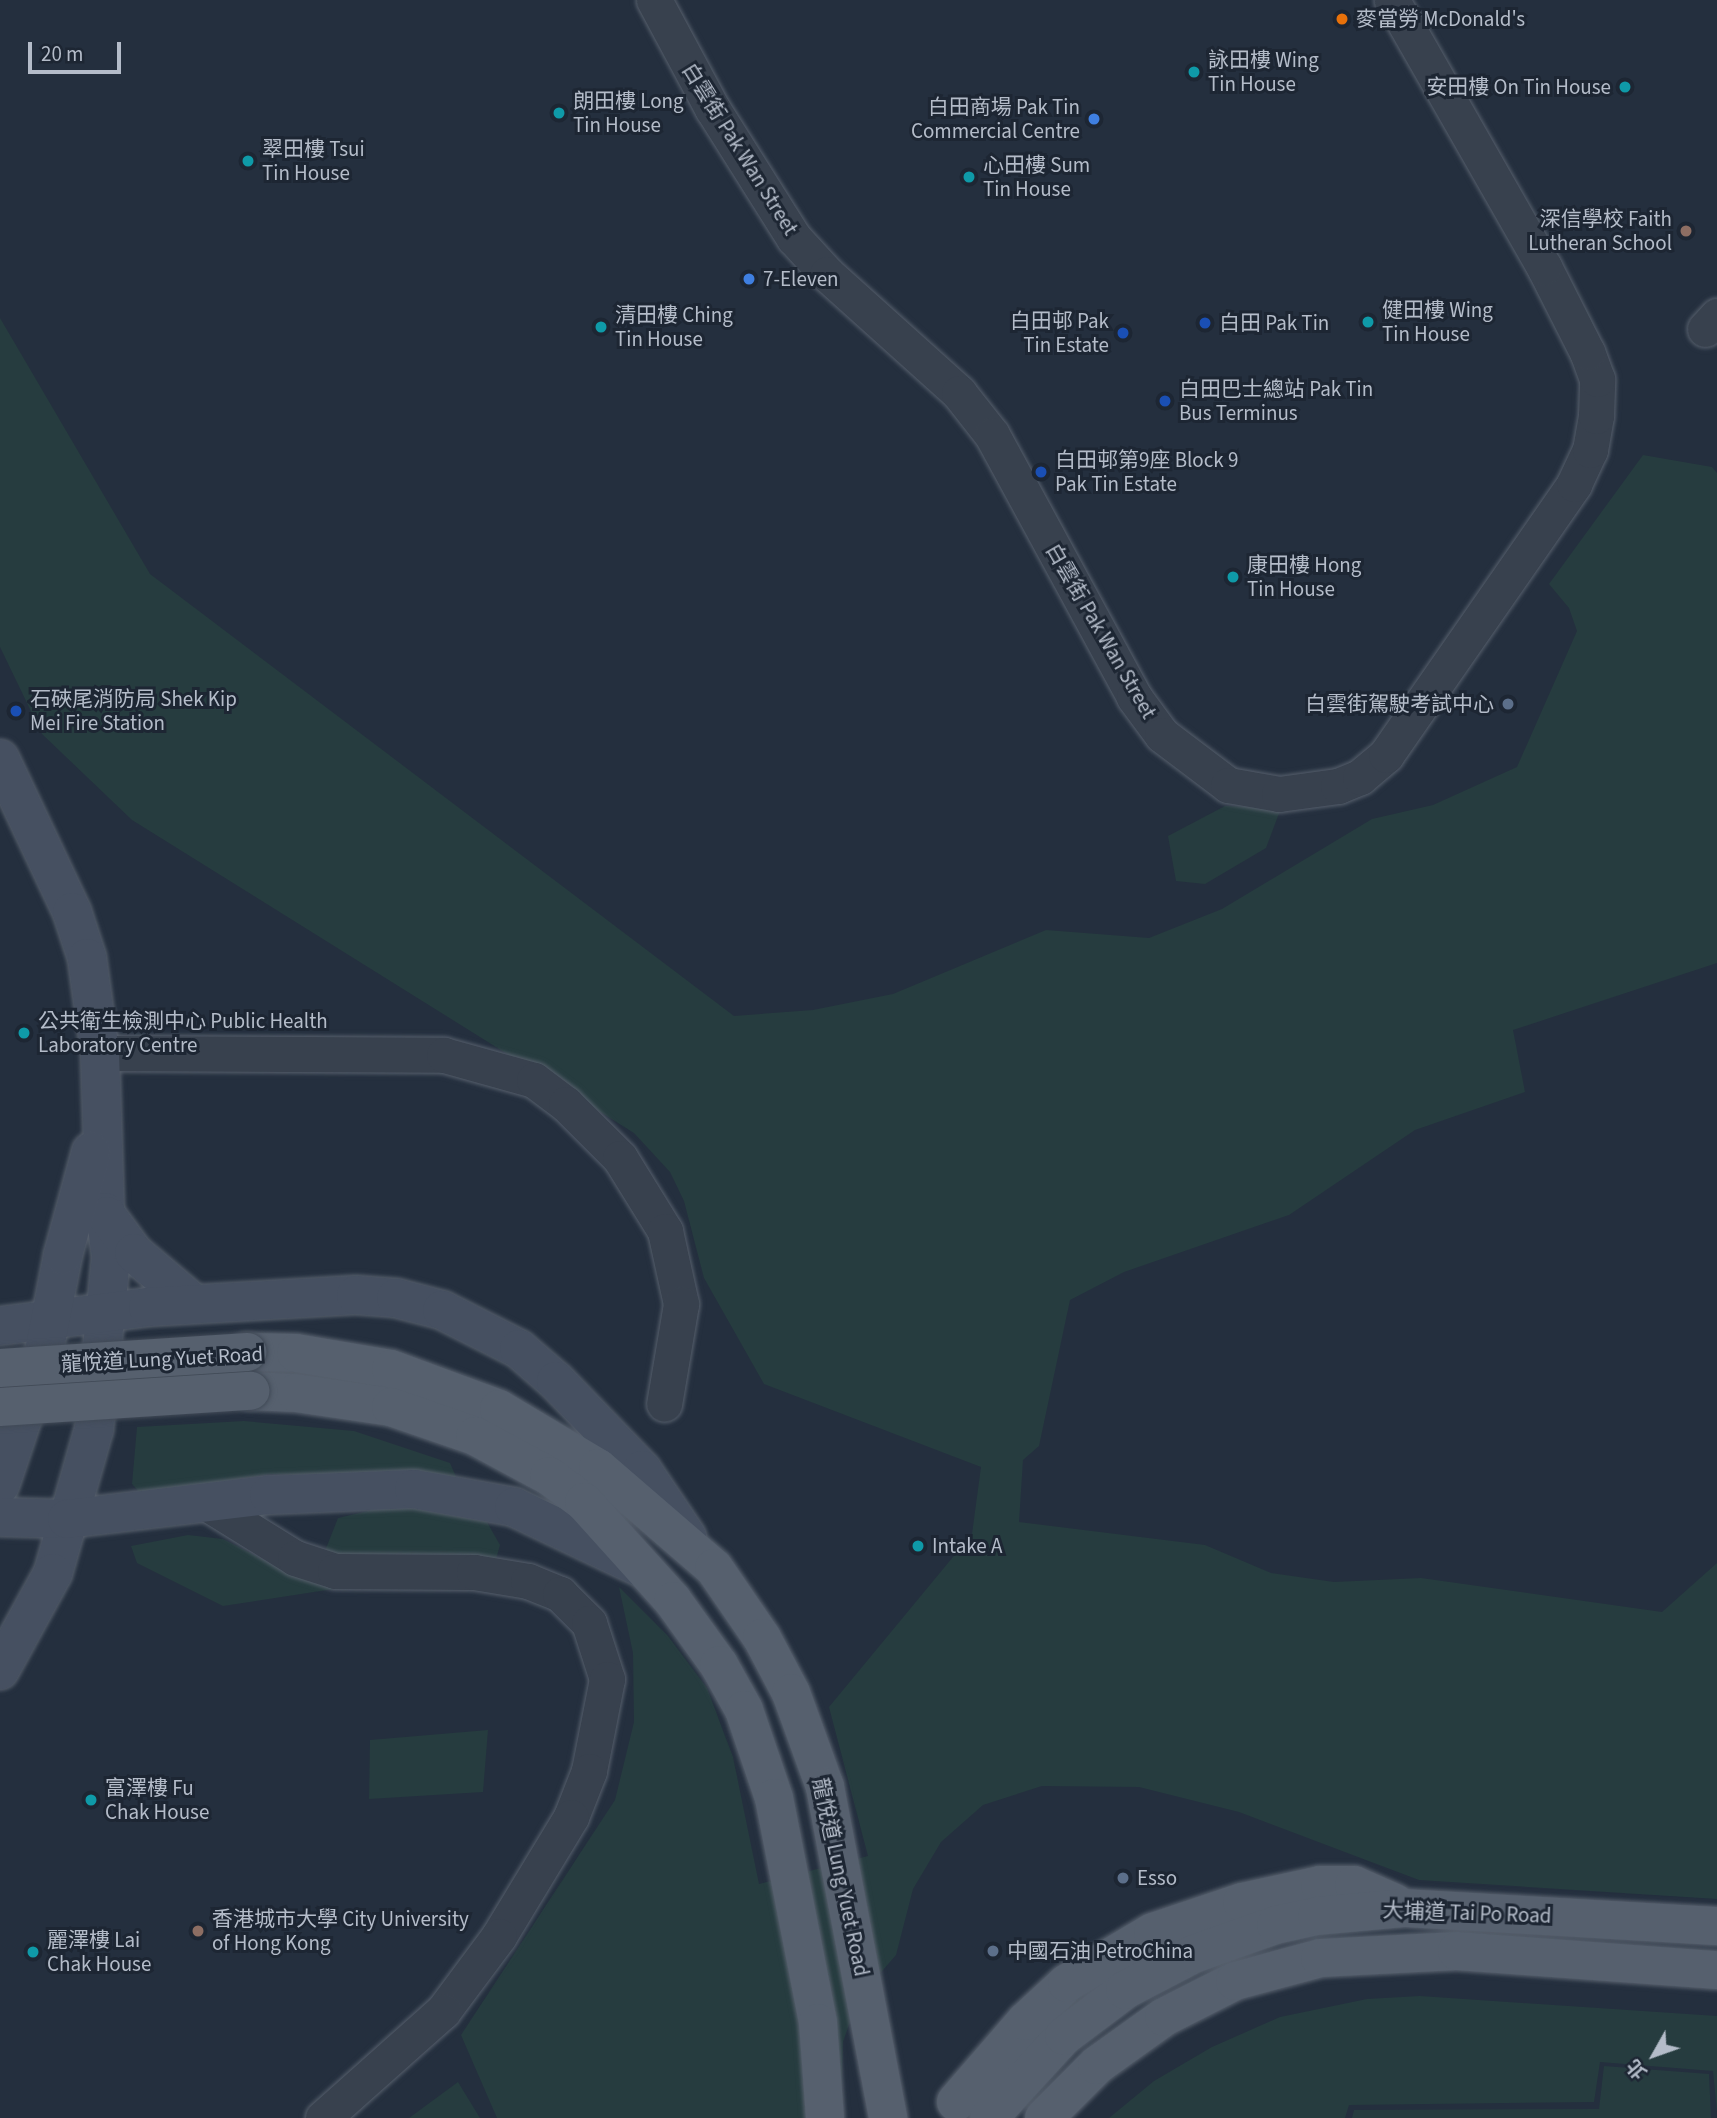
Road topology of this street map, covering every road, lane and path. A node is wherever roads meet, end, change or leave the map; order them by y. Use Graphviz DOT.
graph roads {
  1 [pos="654,0"];
  2 [pos="1392,0"];
  3 [pos="0,759"];
  4 [pos="100,1052"];
  5 [pos="102,1112"];
  6 [pos="105,1212"];
  7 [pos="193,1303"];
  8 [pos="108,1311"];
  9 [pos="51,1317"];
  10 [pos="0,1326"];
  11 [pos="0,1368"];
  12 [pos="664,1404"];
  13 [pos="0,1408"];
  14 [pos="0,1486"];
  15 [pos="208,1504"];
  16 [pos="0,1517"];
  17 [pos="67,1518"];
  18 [pos="692,1544"];
  19 [pos="642,1568"];
  20 [pos="0,1670"];
  21 [pos="1717,1926"];
  22 [pos="808,1969"];
  23 [pos="1717,1970"];
  24 [pos="972,2110"];
  25 [pos="323,2118"];
  26 [pos="825,2118"];
  27 [pos="841,2118"];
  28 [pos="888,2118"];
  29 [pos="1044,2118"];
  1 -- 2 [label="street, 白雲街 Pak Wan Street"];
  3 -- 4 [label="main road"];
  4 -- 5 [label="main road"];
  4 -- 12 [label="street"];
  5 -- 6 [label="main road"];
  5 -- 9 [label="main road"];
  6 -- 7 [label="main road"];
  6 -- 8 [label="main road"];
  7 -- 8 [label="main road, 龍悅道 Lung Yuet Road"];
  7 -- 18 [label="main road, 龍悅道 Lung Yuet Road"];
  8 -- 9 [label="main road, 龍悅道 Lung Yuet Road"];
  8 -- 17 [label="main road"];
  9 -- 10 [label="main road, 龍悅道 Lung Yuet Road"];
  9 -- 14 [label="main road"];
  11 -- 18 [label="main road, 龍悅道 Lung Yuet Road, bridge"];
  13 -- 19 [label="main road, 龍悅道 Lung Yuet Road, bridge"];
  15 -- 17 [label="main road, 龍悅道 Lung Yuet Road"];
  15 -- 19 [label="main road, 龍悅道 Lung Yuet Road"];
  15 -- 25 [label="street"];
  16 -- 17 [label="main road, 龍悅道 Lung Yuet Road"];
  17 -- 20 [label="main road"];
  18 -- 28 [label="main road, 龍悅道 Lung Yuet Road"];
  19 -- 22 [label="main road, 龍悅道 Lung Yuet Road"];
  21 -- 24 [label="main road, 大埔道 Tai Po Road"];
  22 -- 26 [label="main road, 龍悅道 Lung Yuet Road"];
  22 -- 27 [label="main road"];
  23 -- 29 [label="main road, 大埔道 Tai Po Road"];
}
